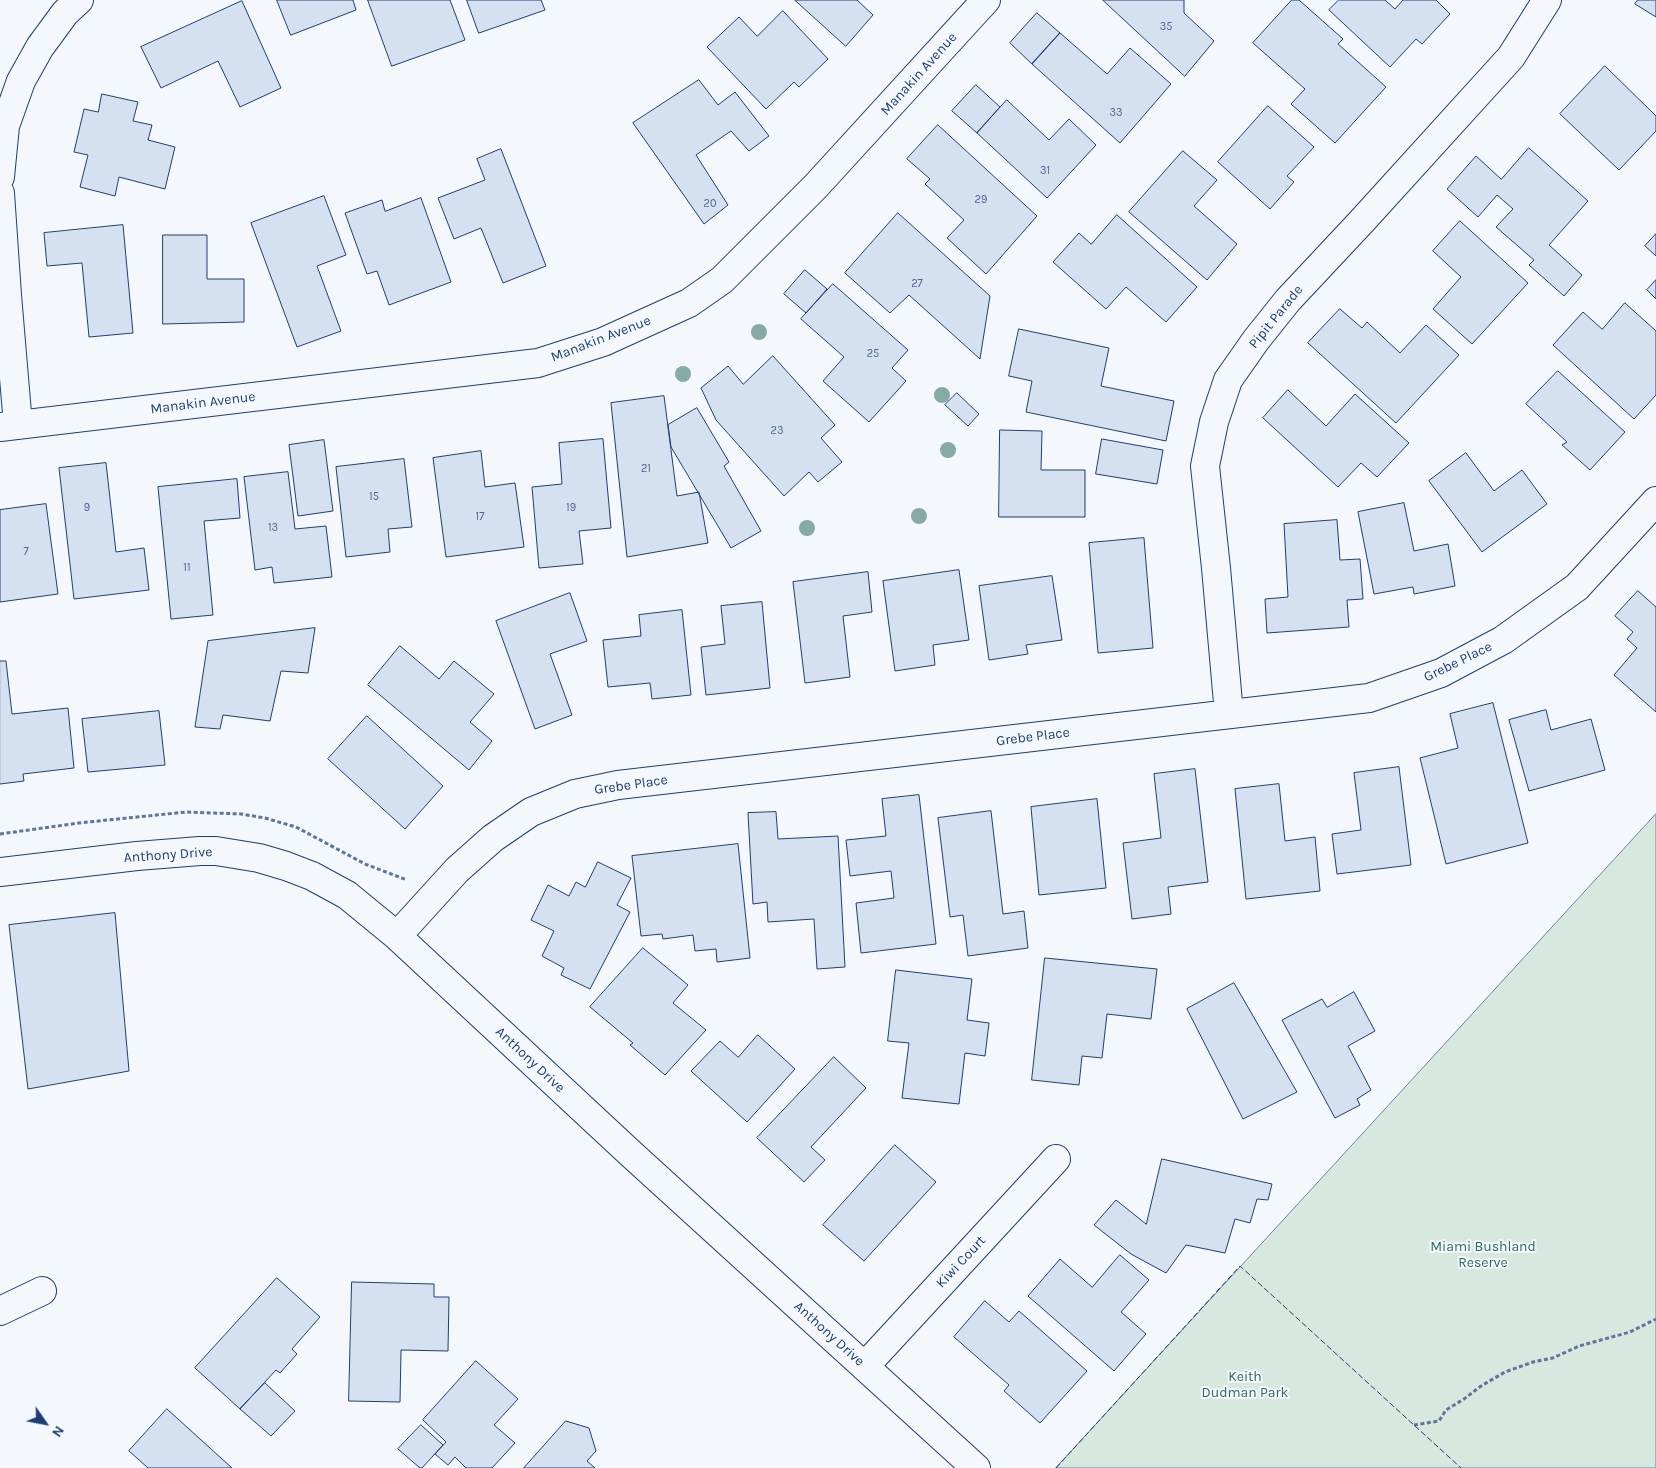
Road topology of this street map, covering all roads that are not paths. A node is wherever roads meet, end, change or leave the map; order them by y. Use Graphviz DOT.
graph roads {
  1 [pos="79,0"];
  2 [pos="986,0"];
  3 [pos="1547,0"];
  4 [pos="0,177"];
  5 [pos="0,193"];
  6 [pos="9,426"];
  7 [pos="1656,501"];
  8 [pos="1229,714"];
  9 [pos="0,872"];
  10 [pos="397,936"];
  11 [pos="1056,1159"];
  12 [pos="42,1291"];
  13 [pos="0,1310"];
  14 [pos="865,1366"];
  15 [pos="976,1468"];
  1 -- 4 [label="street"];
  2 -- 6 [label="street, Manakin Avenue"];
  3 -- 8 [label="street, Pipit Parade"];
  5 -- 6 [label="street"];
  7 -- 8 [label="street, Grebe Place"];
  8 -- 10 [label="street, Grebe Place"];
  9 -- 10 [label="street, Anthony Drive"];
  10 -- 14 [label="street, Anthony Drive"];
  11 -- 14 [label="street, Kiwi Court"];
  12 -- 13 [label="street"];
  14 -- 15 [label="street, Anthony Drive"];
}
